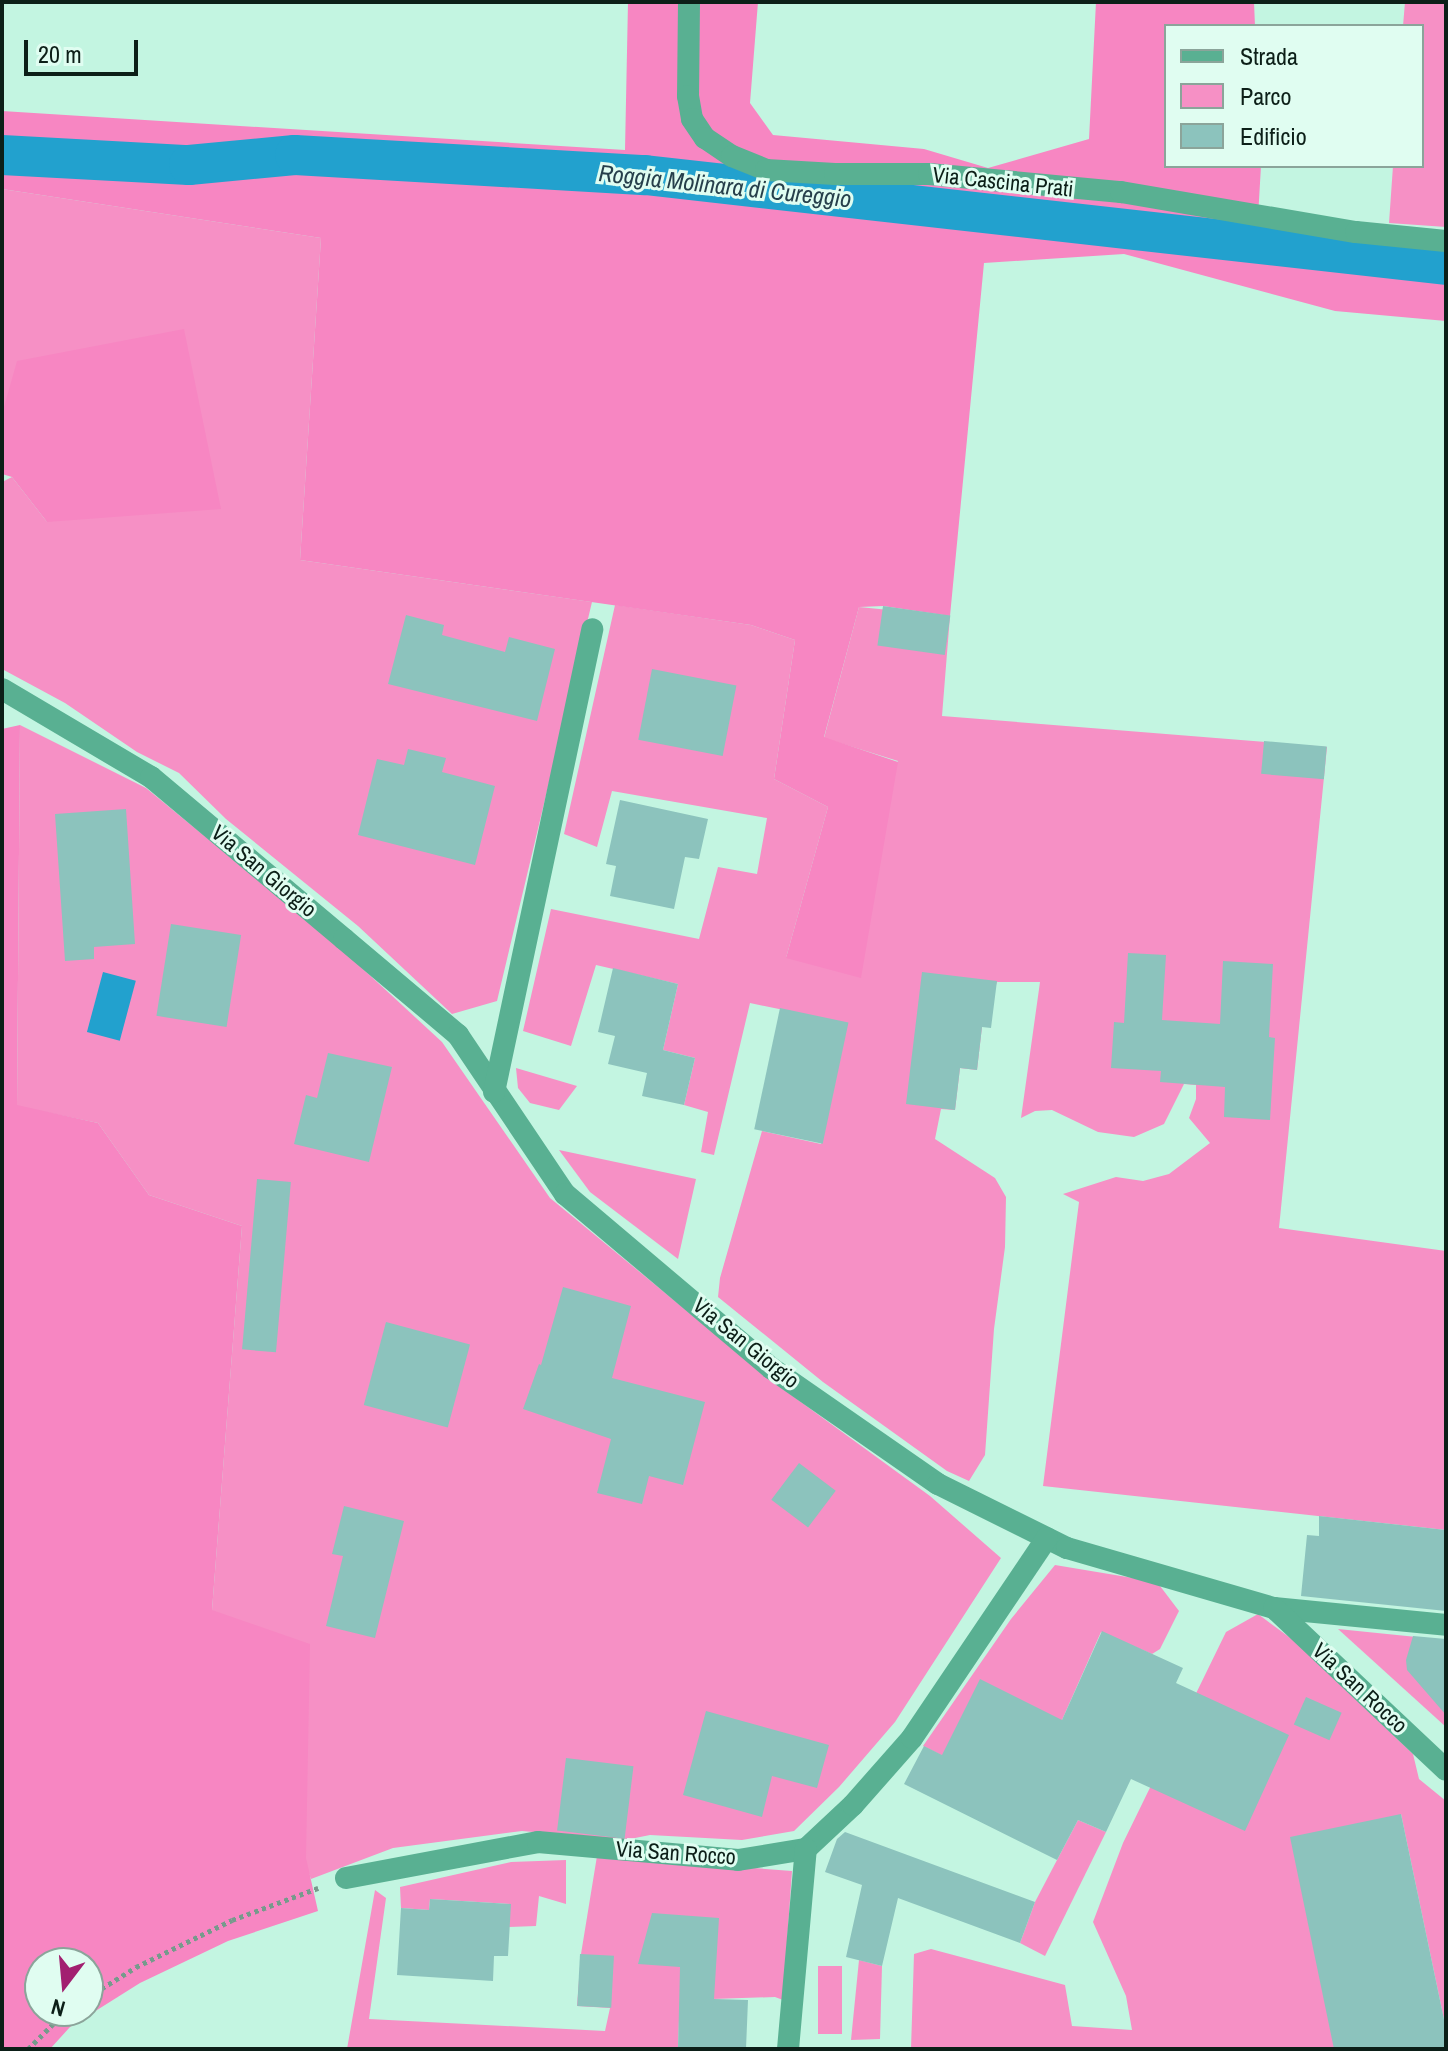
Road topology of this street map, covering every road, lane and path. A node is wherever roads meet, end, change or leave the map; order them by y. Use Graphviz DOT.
graph roads {
  1 [pos="689,2"];
  2 [pos="1446,241"];
  3 [pos="592,629"];
  4 [pos="2,689"];
  5 [pos="494,1092"];
  6 [pos="1047,1538"];
  7 [pos="1274,1608"];
  8 [pos="1446,1625"];
  9 [pos="1446,1770"];
  10 [pos="806,1849"];
  11 [pos="346,1878"];
  12 [pos="104,1987"];
  13 [pos="50,2027"];
  14 [pos="28,2049"];
  15 [pos="788,2049"];
  1 -- 2 [label="street, Via Cascina Prati"];
  3 -- 5 [label="street"];
  4 -- 5 [label="street, Via San Giorgio"];
  5 -- 6 [label="street, Via San Giorgio"];
  6 -- 7 [label="street, Via San Rocco"];
  6 -- 10 [label="street"];
  7 -- 8 [label="street, Via San Rocco"];
  7 -- 9 [label="street, Via San Rocco"];
  10 -- 11 [label="street, Via San Rocco"];
  10 -- 15 [label="street"];
  11 -- 12 [label="path"];
  13 -- 14 [label="path"];
}
